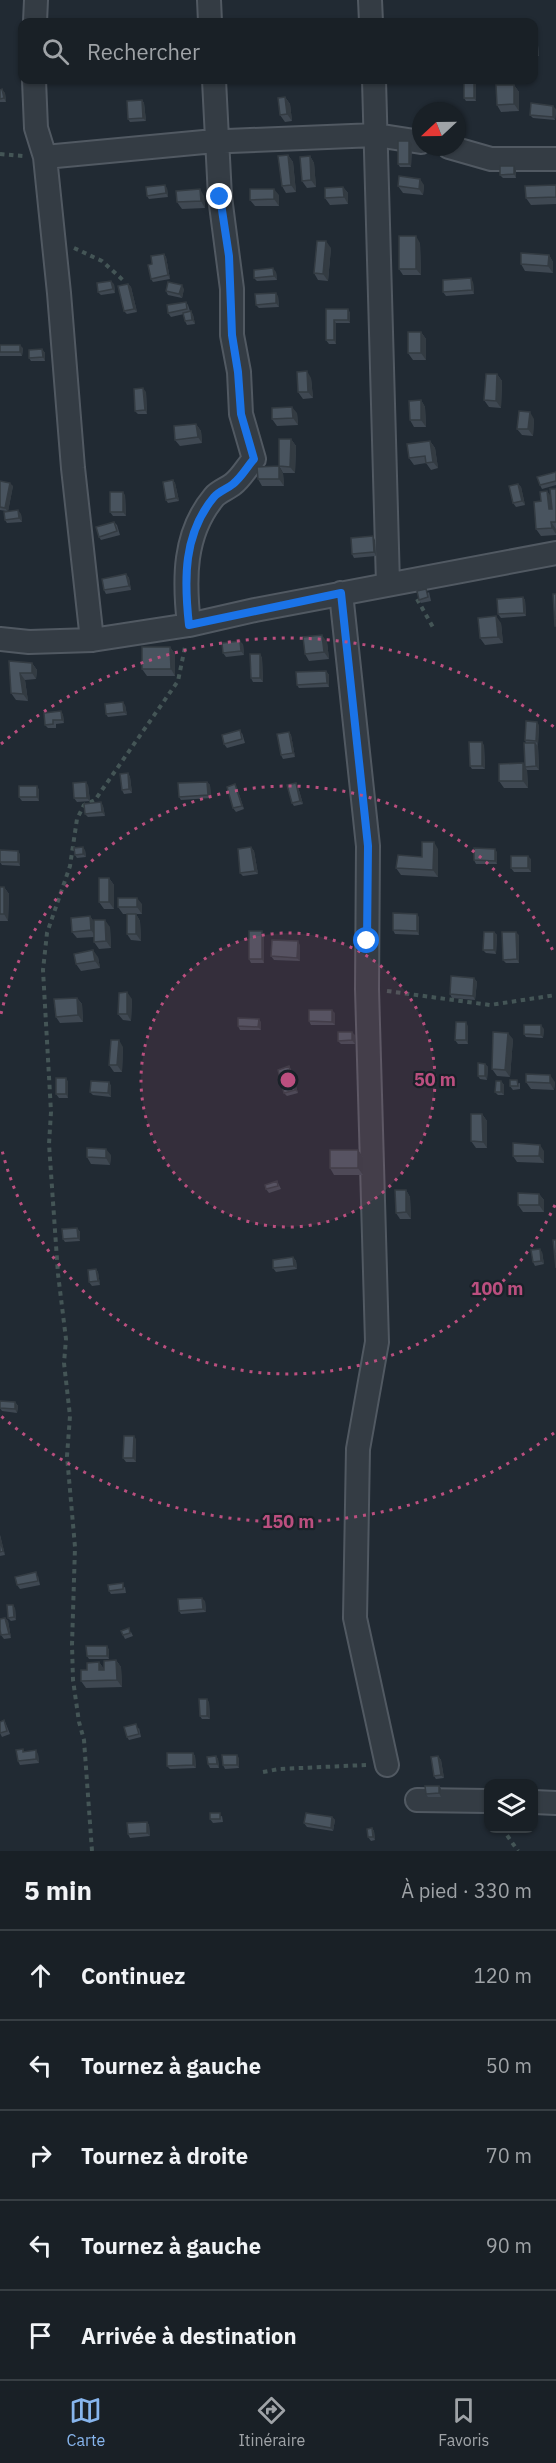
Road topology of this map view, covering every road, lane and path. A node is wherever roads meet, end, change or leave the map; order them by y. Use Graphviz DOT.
graph roads {
  1 [pos="36,0"];
  2 [pos="209,0"];
  3 [pos="370,0"];
  4 [pos="35,18"];
  5 [pos="210,18"];
  6 [pos="371,18"];
  7 [pos="34,84"];
  8 [pos="214,84"];
  9 [pos="374,84"];
  10 [pos="376,135"];
  11 [pos="412,141"];
  12 [pos="218,142"];
  13 [pos="466,152"];
  14 [pos="45,157"];
  15 [pos="556,159"];
  16 [pos="52,236"];
  17 [pos="125,282"];
  18 [pos="556,553"];
  19 [pos="398,582"];
  20 [pos="341,593"];
  21 [pos="189,625"];
  22 [pos="434,629"];
  23 [pos="0,639"];
  24 [pos="92,640"];
  25 [pos="367,988"];
  26 [pos="556,995"];
  27 [pos="387,1765"];
  28 [pos="262,1772"];
  29 [pos="417,1800"];
  30 [pos="484,1802"];
  31 [pos="538,1802"];
  32 [pos="556,1803"];
  33 [pos="505,1833"];
  34 [pos="92,1851"];
  35 [pos="518,1851"];
  1 -- 4 [label="street"];
  2 -- 5 [label="street"];
  3 -- 6 [label="street"];
  7 -- 14 [label="street"];
  8 -- 12 [label="street"];
  9 -- 10 [label="street"];
  10 -- 11 [label="street"];
  10 -- 12 [label="street"];
  10 -- 19 [label="street"];
  12 -- 14 [label="street"];
  12 -- 21 [label="street"];
  13 -- 15 [label="street"];
  14 -- 16 [label="street"];
  16 -- 17 [label="path"];
  16 -- 24 [label="street"];
  18 -- 19 [label="street"];
  19 -- 20 [label="street"];
  19 -- 22 [label="path"];
  20 -- 21 [label="street"];
  20 -- 25 [label="street"];
  21 -- 24 [label="street"];
  21 -- 34 [label="path"];
  23 -- 24 [label="street"];
  25 -- 26 [label="path"];
  25 -- 27 [label="street"];
  27 -- 28 [label="path"];
  29 -- 30 [label="street"];
  31 -- 32 [label="street"];
  33 -- 35 [label="path"];
}
